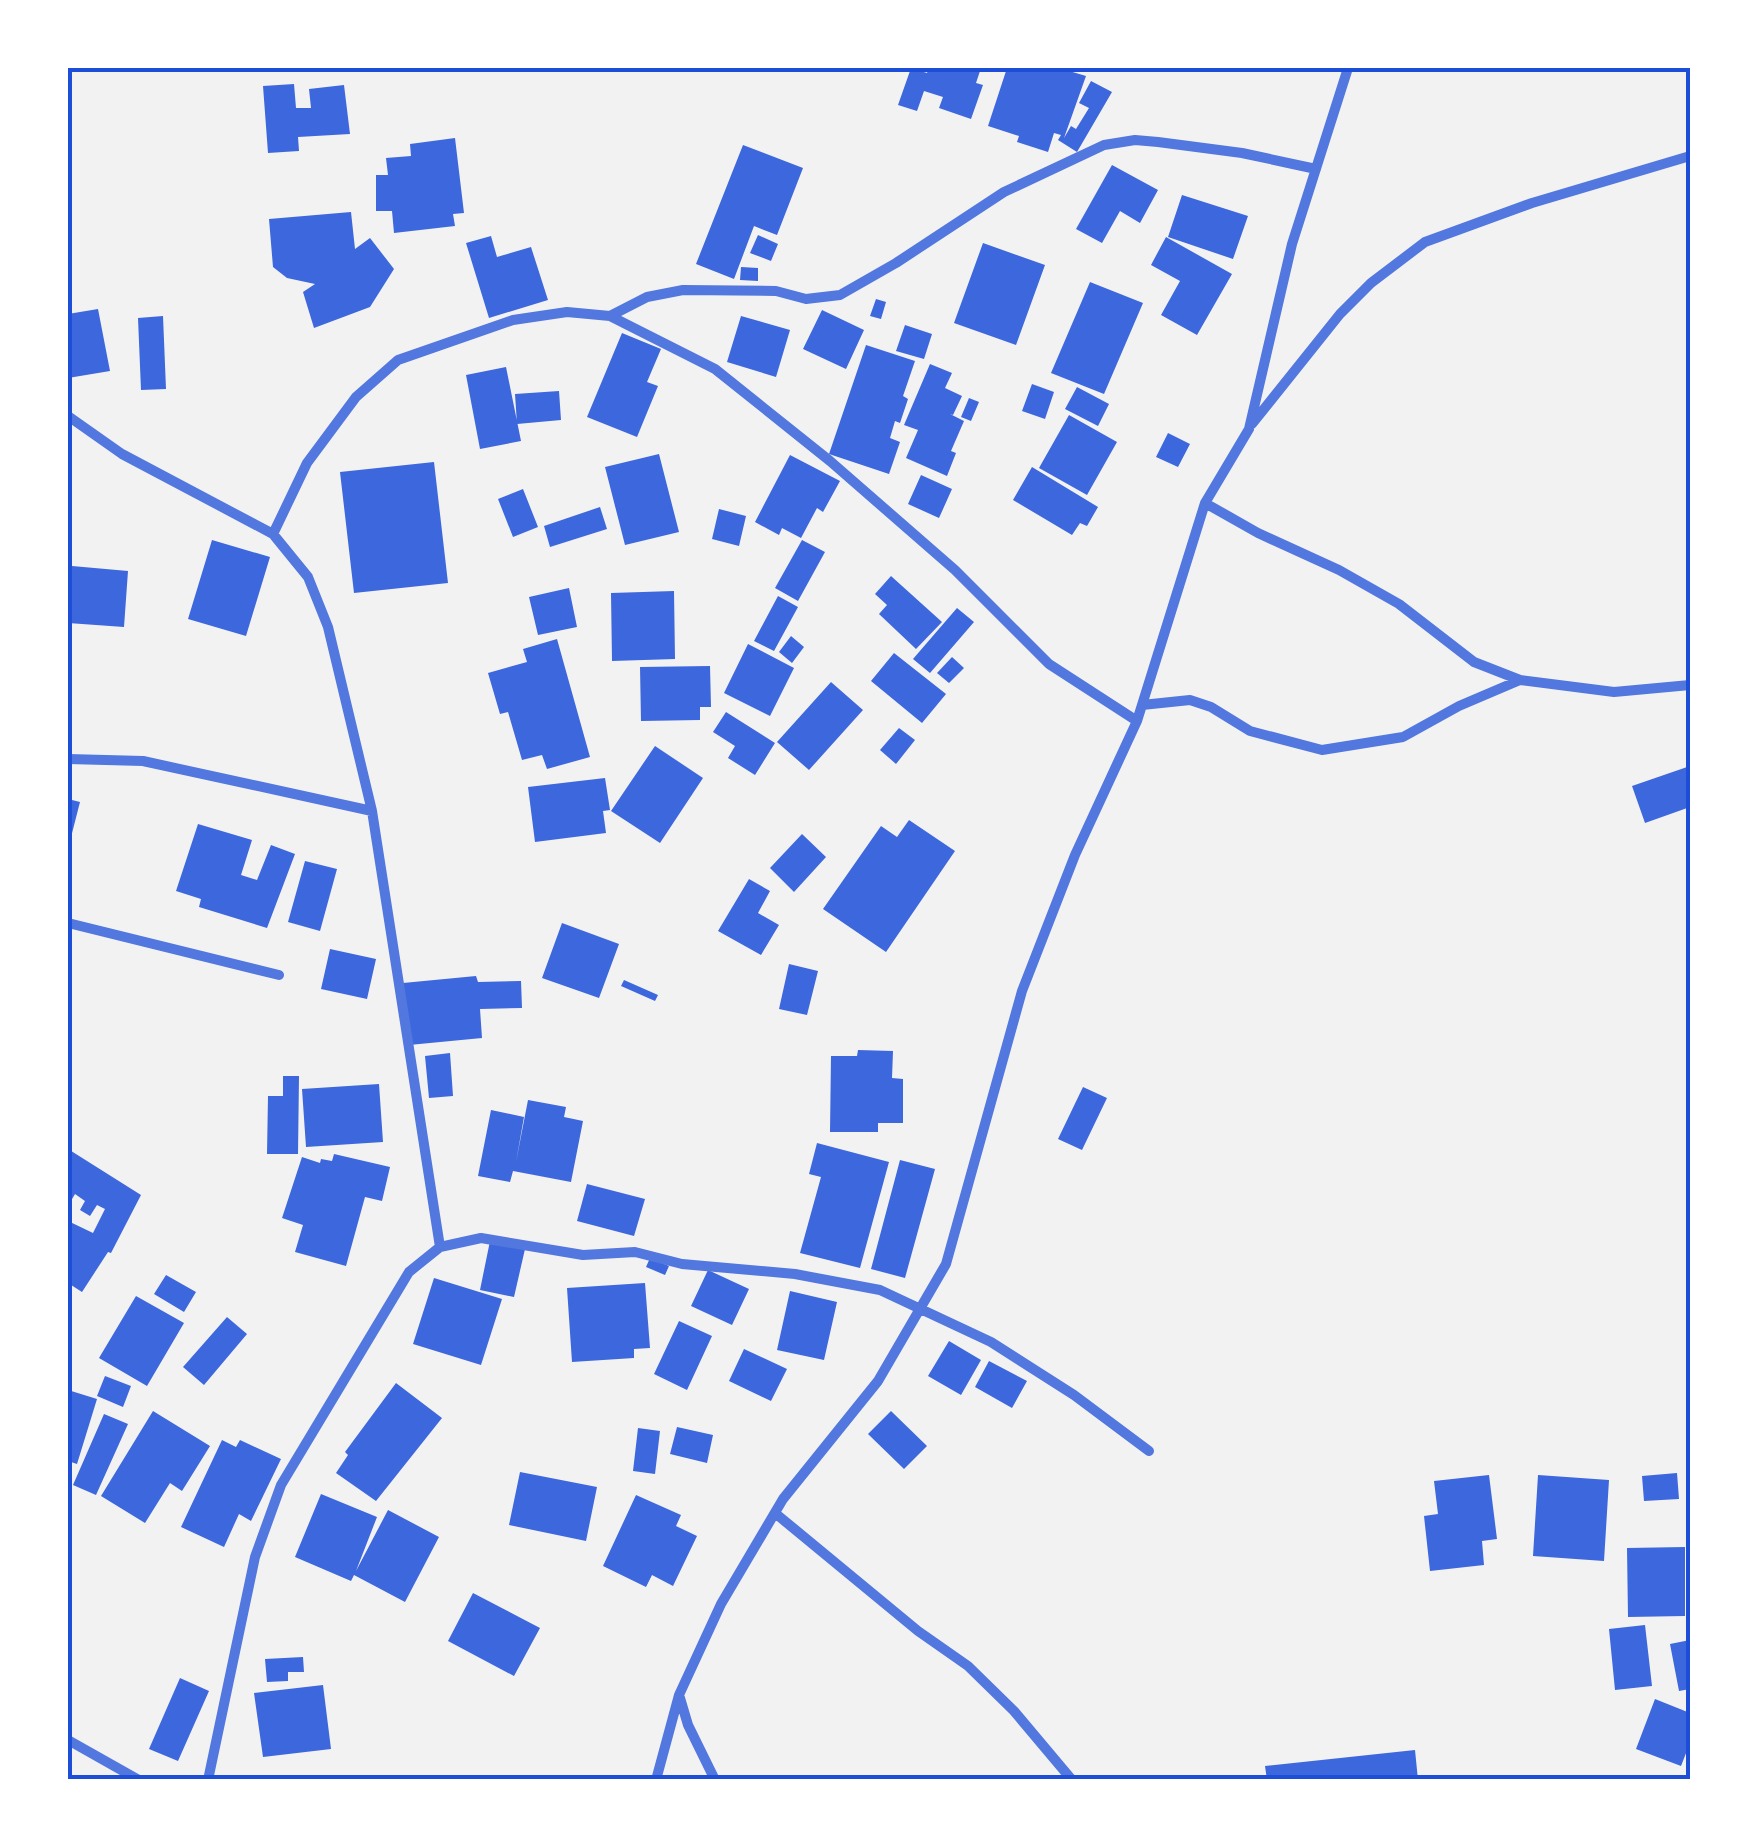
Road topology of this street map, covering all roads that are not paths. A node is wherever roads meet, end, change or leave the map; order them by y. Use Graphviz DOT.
graph roads {
  1 [pos="1348,68"];
  2 [pos="1690,156"];
  3 [pos="1316,169"];
  4 [pos="610,316"];
  5 [pos="68,416"];
  6 [pos="1248,429"];
  7 [pos="1205,504"];
  8 [pos="273,534"];
  9 [pos="1520,680"];
  10 [pos="1690,685"];
  11 [pos="1142,705"];
  12 [pos="1137,721"];
  13 [pos="68,760"];
  14 [pos="372,812"];
  15 [pos="68,922"];
  16 [pos="279,974"];
  17 [pos="440,1247"];
  18 [pos="922,1308"];
  19 [pos="1149,1452"];
  20 [pos="775,1513"];
  21 [pos="679,1695"];
  22 [pos="68,1740"];
  23 [pos="140,1780"];
  24 [pos="208,1780"];
  25 [pos="656,1780"];
  26 [pos="715,1780"];
  27 [pos="1072,1780"];
  1 -- 3 [label="street"];
  2 -- 6 [label="street"];
  3 -- 4 [label="street"];
  3 -- 6 [label="street"];
  4 -- 8 [label="street"];
  4 -- 12 [label="street"];
  5 -- 8 [label="street"];
  6 -- 7 [label="street"];
  7 -- 9 [label="street"];
  7 -- 11 [label="street"];
  8 -- 14 [label="street"];
  9 -- 10 [label="street"];
  9 -- 11 [label="street"];
  11 -- 12 [label="street"];
  12 -- 18 [label="street"];
  13 -- 14 [label="street"];
  14 -- 17 [label="street"];
  15 -- 16 [label="street"];
  17 -- 18 [label="street"];
  17 -- 24 [label="street"];
  18 -- 19 [label="street"];
  18 -- 20 [label="street"];
  20 -- 21 [label="street"];
  20 -- 27 [label="street"];
  21 -- 25 [label="street"];
  21 -- 26 [label="street"];
  22 -- 23 [label="street"];
}
